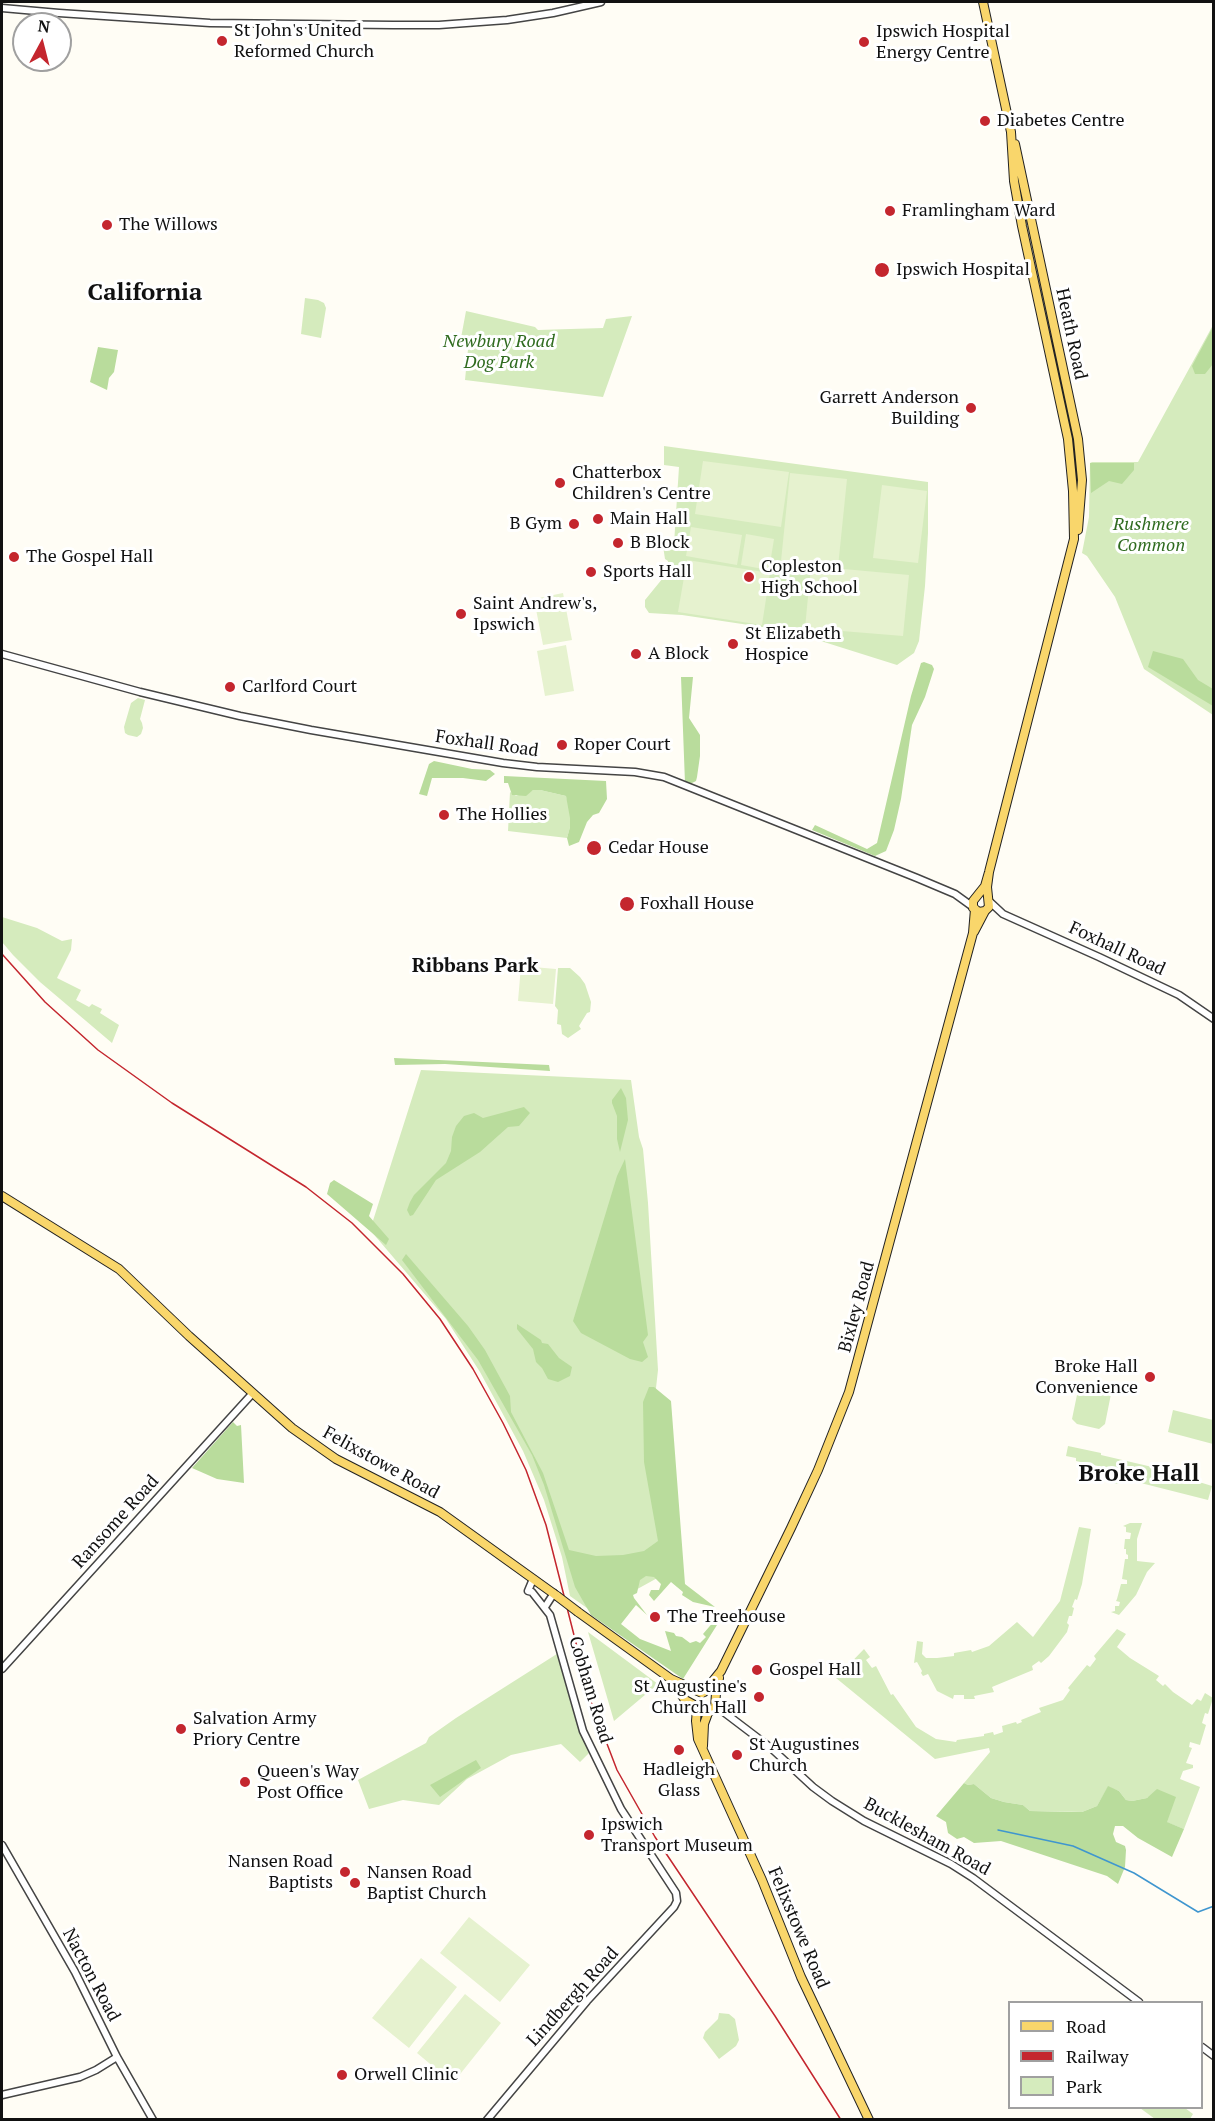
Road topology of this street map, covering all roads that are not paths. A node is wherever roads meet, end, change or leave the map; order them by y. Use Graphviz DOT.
graph roads {
  1 [pos="601,2"];
  2 [pos="983,2"];
  3 [pos="2,8"];
  4 [pos="1011,136"];
  5 [pos="1074,539"];
  6 [pos="2,654"];
  7 [pos="989,872"];
  8 [pos="955,894"];
  9 [pos="976,897"];
  10 [pos="989,900"];
  11 [pos="974,908"];
  12 [pos="986,911"];
  13 [pos="1003,914"];
  14 [pos="973,933"];
  15 [pos="1214,1019"];
  16 [pos="2,1196"];
  17 [pos="252,1394"];
  18 [pos="533,1579"];
  19 [pos="555,1595"];
  20 [pos="545,1607"];
  21 [pos="2,1669"];
  22 [pos="721,1671"];
  23 [pos="671,1679"];
  24 [pos="703,1693"];
  25 [pos="716,1701"];
  26 [pos="697,1707"];
  27 [pos="709,1713"];
  28 [pos="731,1718"];
  29 [pos="703,1746"];
  30 [pos="2,1845"];
  31 [pos="676,1893"];
  32 [pos="1138,2001"];
  33 [pos="117,2057"];
  34 [pos="2,2096"];
  35 [pos="153,2120"];
  36 [pos="488,2120"];
  37 [pos="869,2120"];
  1 -- 3 [label="street"];
  2 -- 4 [label="main road, Heath Road"];
  4 -- 5 [label="main road, Heath Road"];
  4 -- 5 [label="main road, Heath Road"];
  5 -- 7 [label="main road, Heath Road"];
  6 -- 8 [label="street, Foxhall Road"];
  7 -- 9 [label="main road, Heath Road"];
  7 -- 10 [label="main road, Heath Road"];
  8 -- 9 [label="street, Foxhall Road"];
  8 -- 11 [label="street, Foxhall Road"];
  9 -- 10 [label="main road"];
  9 -- 11 [label="main road"];
  10 -- 12 [label="main road"];
  10 -- 13 [label="street, Foxhall Road"];
  11 -- 12 [label="main road"];
  11 -- 14 [label="main road, Bixley Road"];
  12 -- 13 [label="street, Foxhall Road"];
  12 -- 14 [label="main road, Bixley Road"];
  13 -- 15 [label="street, Foxhall Road"];
  14 -- 22 [label="main road, Bixley Road"];
  16 -- 17 [label="main road, Felixstowe Road"];
  17 -- 18 [label="main road, Felixstowe Road"];
  17 -- 21 [label="street, Ransome Road"];
  18 -- 19 [label="main road, Felixstowe Road"];
  18 -- 20 [label="street, Cobham Road"];
  19 -- 20 [label="street"];
  19 -- 23 [label="main road, Felixstowe Road, bridge"];
  20 -- 31 [label="street, Cobham Road"];
  22 -- 24 [label="main road, Bixley Road"];
  22 -- 25 [label="main road, Bixley Road"];
  23 -- 24 [label="main road, Felixstowe Road"];
  23 -- 26 [label="main road, Felixstowe Road"];
  24 -- 25 [label="main road"];
  24 -- 26 [label="main road"];
  25 -- 27 [label="main road"];
  25 -- 28 [label="street, Bucklesham Road"];
  26 -- 27 [label="main road"];
  26 -- 29 [label="main road, Felixstowe Road"];
  27 -- 28 [label="street, Bucklesham Road"];
  27 -- 29 [label="main road"];
  28 -- 32 [label="street, Bucklesham Road"];
  29 -- 37 [label="main road, Felixstowe Road"];
  30 -- 33 [label="street, Nacton Road"];
  31 -- 36 [label="street, Lindbergh Road"];
  33 -- 34 [label="street"];
  33 -- 35 [label="street, Nacton Road"];
}
